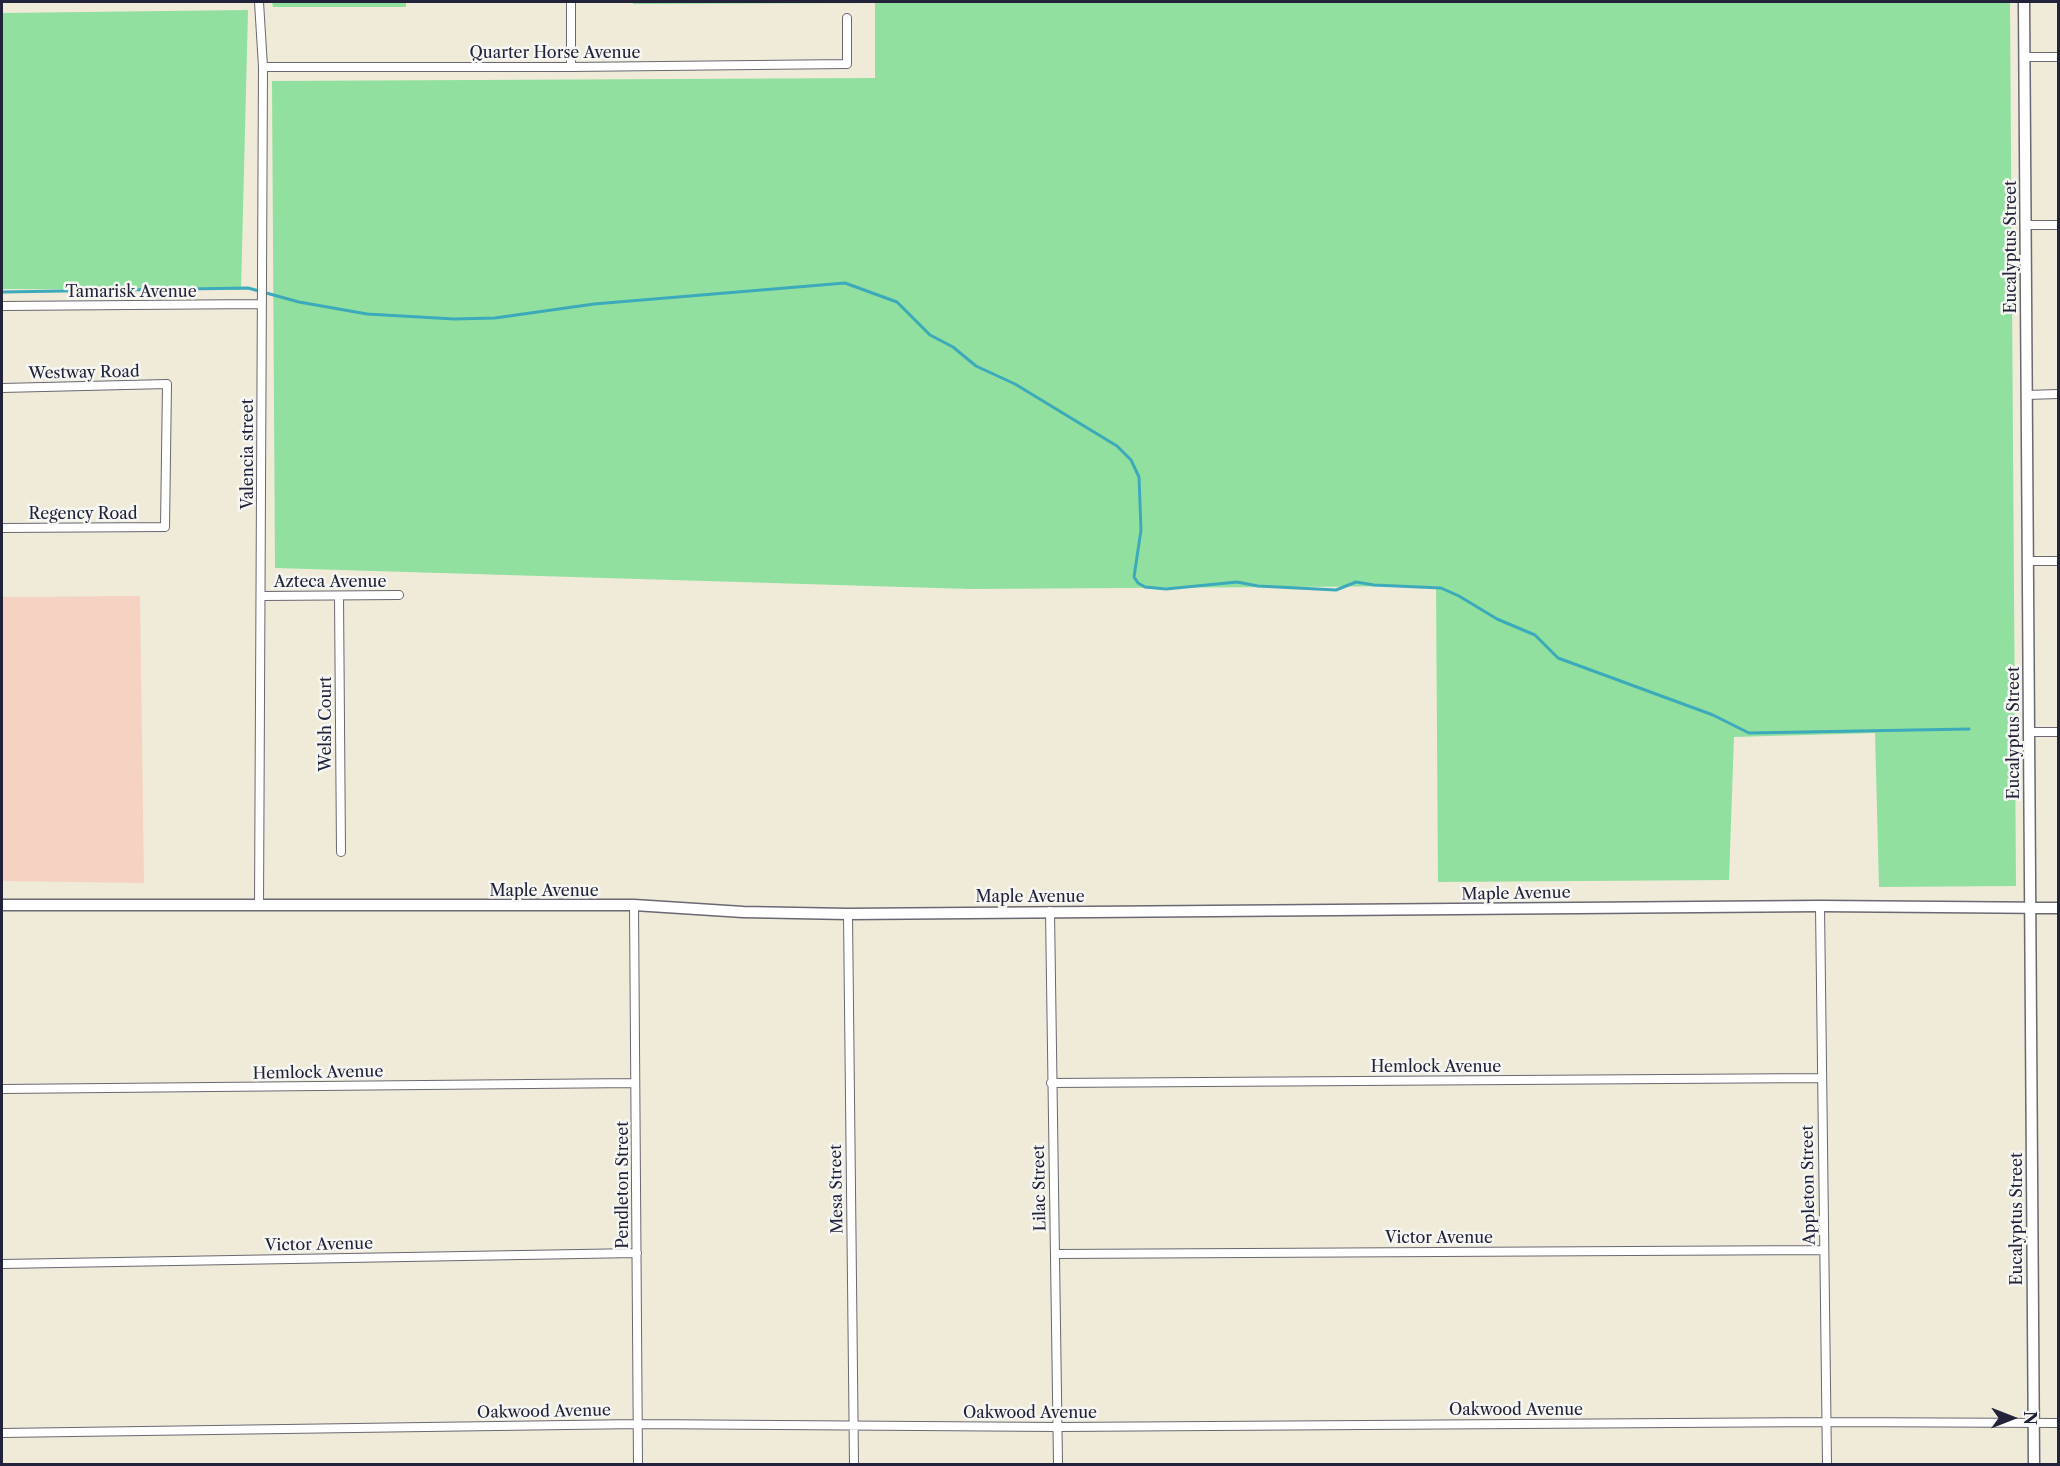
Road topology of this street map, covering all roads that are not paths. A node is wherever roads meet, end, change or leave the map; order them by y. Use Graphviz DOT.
graph roads {
  1 [pos="260,2"];
  2 [pos="571,2"];
  3 [pos="2024,2"];
  4 [pos="848,18"];
  5 [pos="2025,57"];
  6 [pos="2058,57"];
  7 [pos="263,67"];
  8 [pos="572,67"];
  9 [pos="2026,225"];
  10 [pos="2058,225"];
  11 [pos="261,304"];
  12 [pos="2,306"];
  13 [pos="2,388"];
  14 [pos="2027,394"];
  15 [pos="2058,394"];
  16 [pos="165,527"];
  17 [pos="2,528"];
  18 [pos="2028,561"];
  19 [pos="2058,561"];
  20 [pos="399,595"];
  21 [pos="262,596"];
  22 [pos="339,596"];
  23 [pos="2029,732"];
  24 [pos="2058,732"];
  25 [pos="341,852"];
  26 [pos="2,905"];
  27 [pos="634,905"];
  28 [pos="259,906"];
  29 [pos="1820,906"];
  30 [pos="2030,908"];
  31 [pos="2058,908"];
  32 [pos="1050,911"];
  33 [pos="848,914"];
  34 [pos="1821,1078"];
  35 [pos="635,1083"];
  36 [pos="1051,1083"];
  37 [pos="2,1089"];
  38 [pos="1823,1250"];
  39 [pos="636,1253"];
  40 [pos="1055,1254"];
  41 [pos="2,1264"];
  42 [pos="1826,1422"];
  43 [pos="2034,1423"];
  44 [pos="2058,1423"];
  45 [pos="638,1424"];
  46 [pos="854,1426"];
  47 [pos="1058,1427"];
  48 [pos="2,1433"];
  49 [pos="638,1464"];
  50 [pos="854,1464"];
  51 [pos="1058,1464"];
  52 [pos="1827,1464"];
  53 [pos="2034,1464"];
  1 -- 7 [label="street, Valencia street"];
  2 -- 8 [label="street"];
  3 -- 5 [label="street, Eucalyptus Street"];
  4 -- 8 [label="street, Quarter Horse Avenue"];
  5 -- 6 [label="street"];
  5 -- 9 [label="street, Eucalyptus Street"];
  7 -- 8 [label="street, Quarter Horse Avenue"];
  7 -- 11 [label="street, Valencia street"];
  9 -- 10 [label="street"];
  9 -- 14 [label="street, Eucalyptus Street"];
  11 -- 12 [label="street, Tamarisk Avenue"];
  11 -- 21 [label="street, Valencia street"];
  13 -- 16 [label="street, Westway Road"];
  14 -- 15 [label="street"];
  14 -- 18 [label="street, Eucalyptus Street"];
  16 -- 17 [label="street, Regency Road"];
  18 -- 19 [label="street"];
  18 -- 23 [label="street, Eucalyptus Street"];
  20 -- 22 [label="street, Azteca Avenue"];
  21 -- 22 [label="street, Azteca Avenue"];
  21 -- 28 [label="street, Valencia street"];
  22 -- 25 [label="street, Welsh Court"];
  23 -- 24 [label="street"];
  23 -- 30 [label="street, Eucalyptus Street"];
  26 -- 28 [label="street, Maple Avenue"];
  27 -- 28 [label="street, Maple Avenue"];
  27 -- 33 [label="street, Maple Avenue"];
  27 -- 35 [label="street, Pendleton Street"];
  29 -- 30 [label="street, Maple Avenue"];
  29 -- 32 [label="street, Maple Avenue"];
  29 -- 34 [label="street, Appleton Street"];
  30 -- 31 [label="street, Maple Avenue"];
  30 -- 43 [label="street, Eucalyptus Street"];
  32 -- 33 [label="street, Maple Avenue"];
  32 -- 36 [label="street, Lilac Street"];
  33 -- 46 [label="street, Mesa Street"];
  34 -- 36 [label="street, Hemlock Avenue"];
  34 -- 38 [label="street, Appleton Street"];
  35 -- 37 [label="street, Hemlock Avenue"];
  35 -- 39 [label="street, Pendleton Street"];
  36 -- 40 [label="street, Lilac Street"];
  38 -- 40 [label="street, Victor Avenue"];
  38 -- 42 [label="street, Appleton Street"];
  39 -- 41 [label="street, Victor Avenue"];
  39 -- 45 [label="street, Pendleton Street"];
  40 -- 47 [label="street, Lilac Street"];
  42 -- 43 [label="street, Oakwood Avenue"];
  42 -- 47 [label="street, Oakwood Avenue"];
  42 -- 52 [label="street, Appleton Street"];
  43 -- 44 [label="street, Oakwood Avenue"];
  43 -- 53 [label="street, Eucalyptus Street"];
  45 -- 46 [label="street, Oakwood Avenue"];
  45 -- 48 [label="street, Oakwood Avenue"];
  45 -- 49 [label="street, Pendleton Street"];
  46 -- 47 [label="street, Oakwood Avenue"];
  46 -- 50 [label="street, Mesa Street"];
  47 -- 51 [label="street, Lilac Street"];
}
